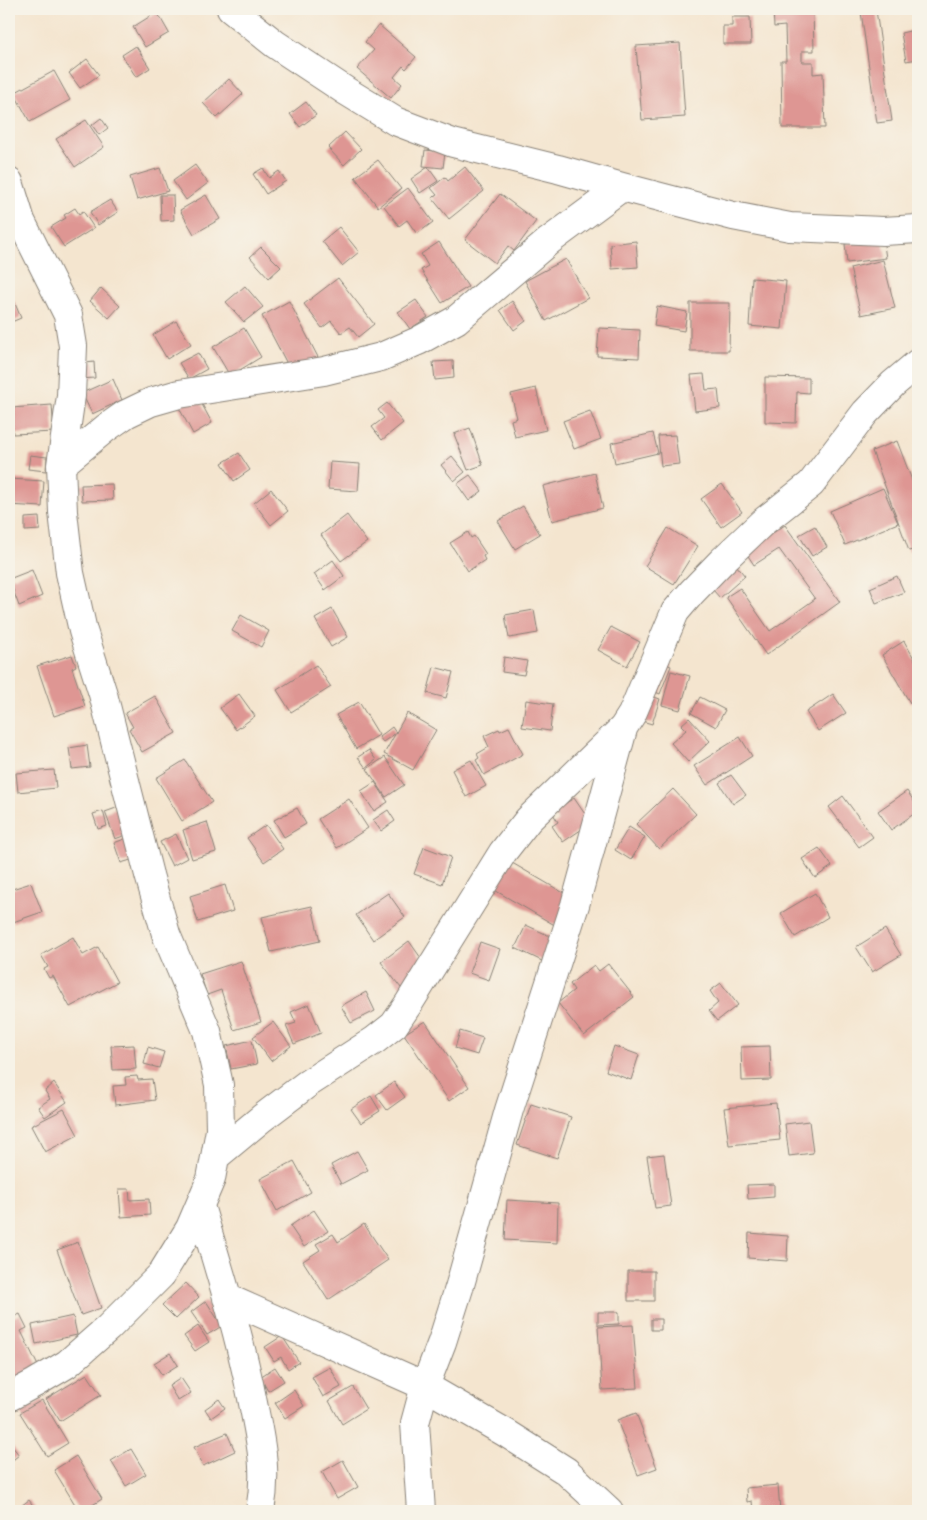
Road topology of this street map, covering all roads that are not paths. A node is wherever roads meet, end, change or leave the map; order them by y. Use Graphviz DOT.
graph roads {
  1 [pos="230,9"];
  2 [pos="9,182"];
  3 [pos="622,188"];
  4 [pos="918,229"];
  5 [pos="918,363"];
  6 [pos="61,465"];
  7 [pos="623,728"];
  8 [pos="214,1157"];
  9 [pos="200,1206"];
  10 [pos="227,1298"];
  11 [pos="425,1386"];
  12 [pos="9,1397"];
  13 [pos="260,1511"];
  14 [pos="421,1511"];
  15 [pos="609,1511"];
  1 -- 3 [label="street"];
  2 -- 6 [label="street"];
  3 -- 4 [label="street"];
  3 -- 6 [label="street"];
  5 -- 7 [label="street"];
  6 -- 8 [label="street"];
  7 -- 8 [label="street"];
  7 -- 11 [label="street"];
  8 -- 9 [label="street"];
  9 -- 10 [label="street"];
  9 -- 12 [label="street"];
  10 -- 11 [label="street"];
  10 -- 13 [label="street"];
  11 -- 14 [label="street"];
  11 -- 15 [label="street"];
}
